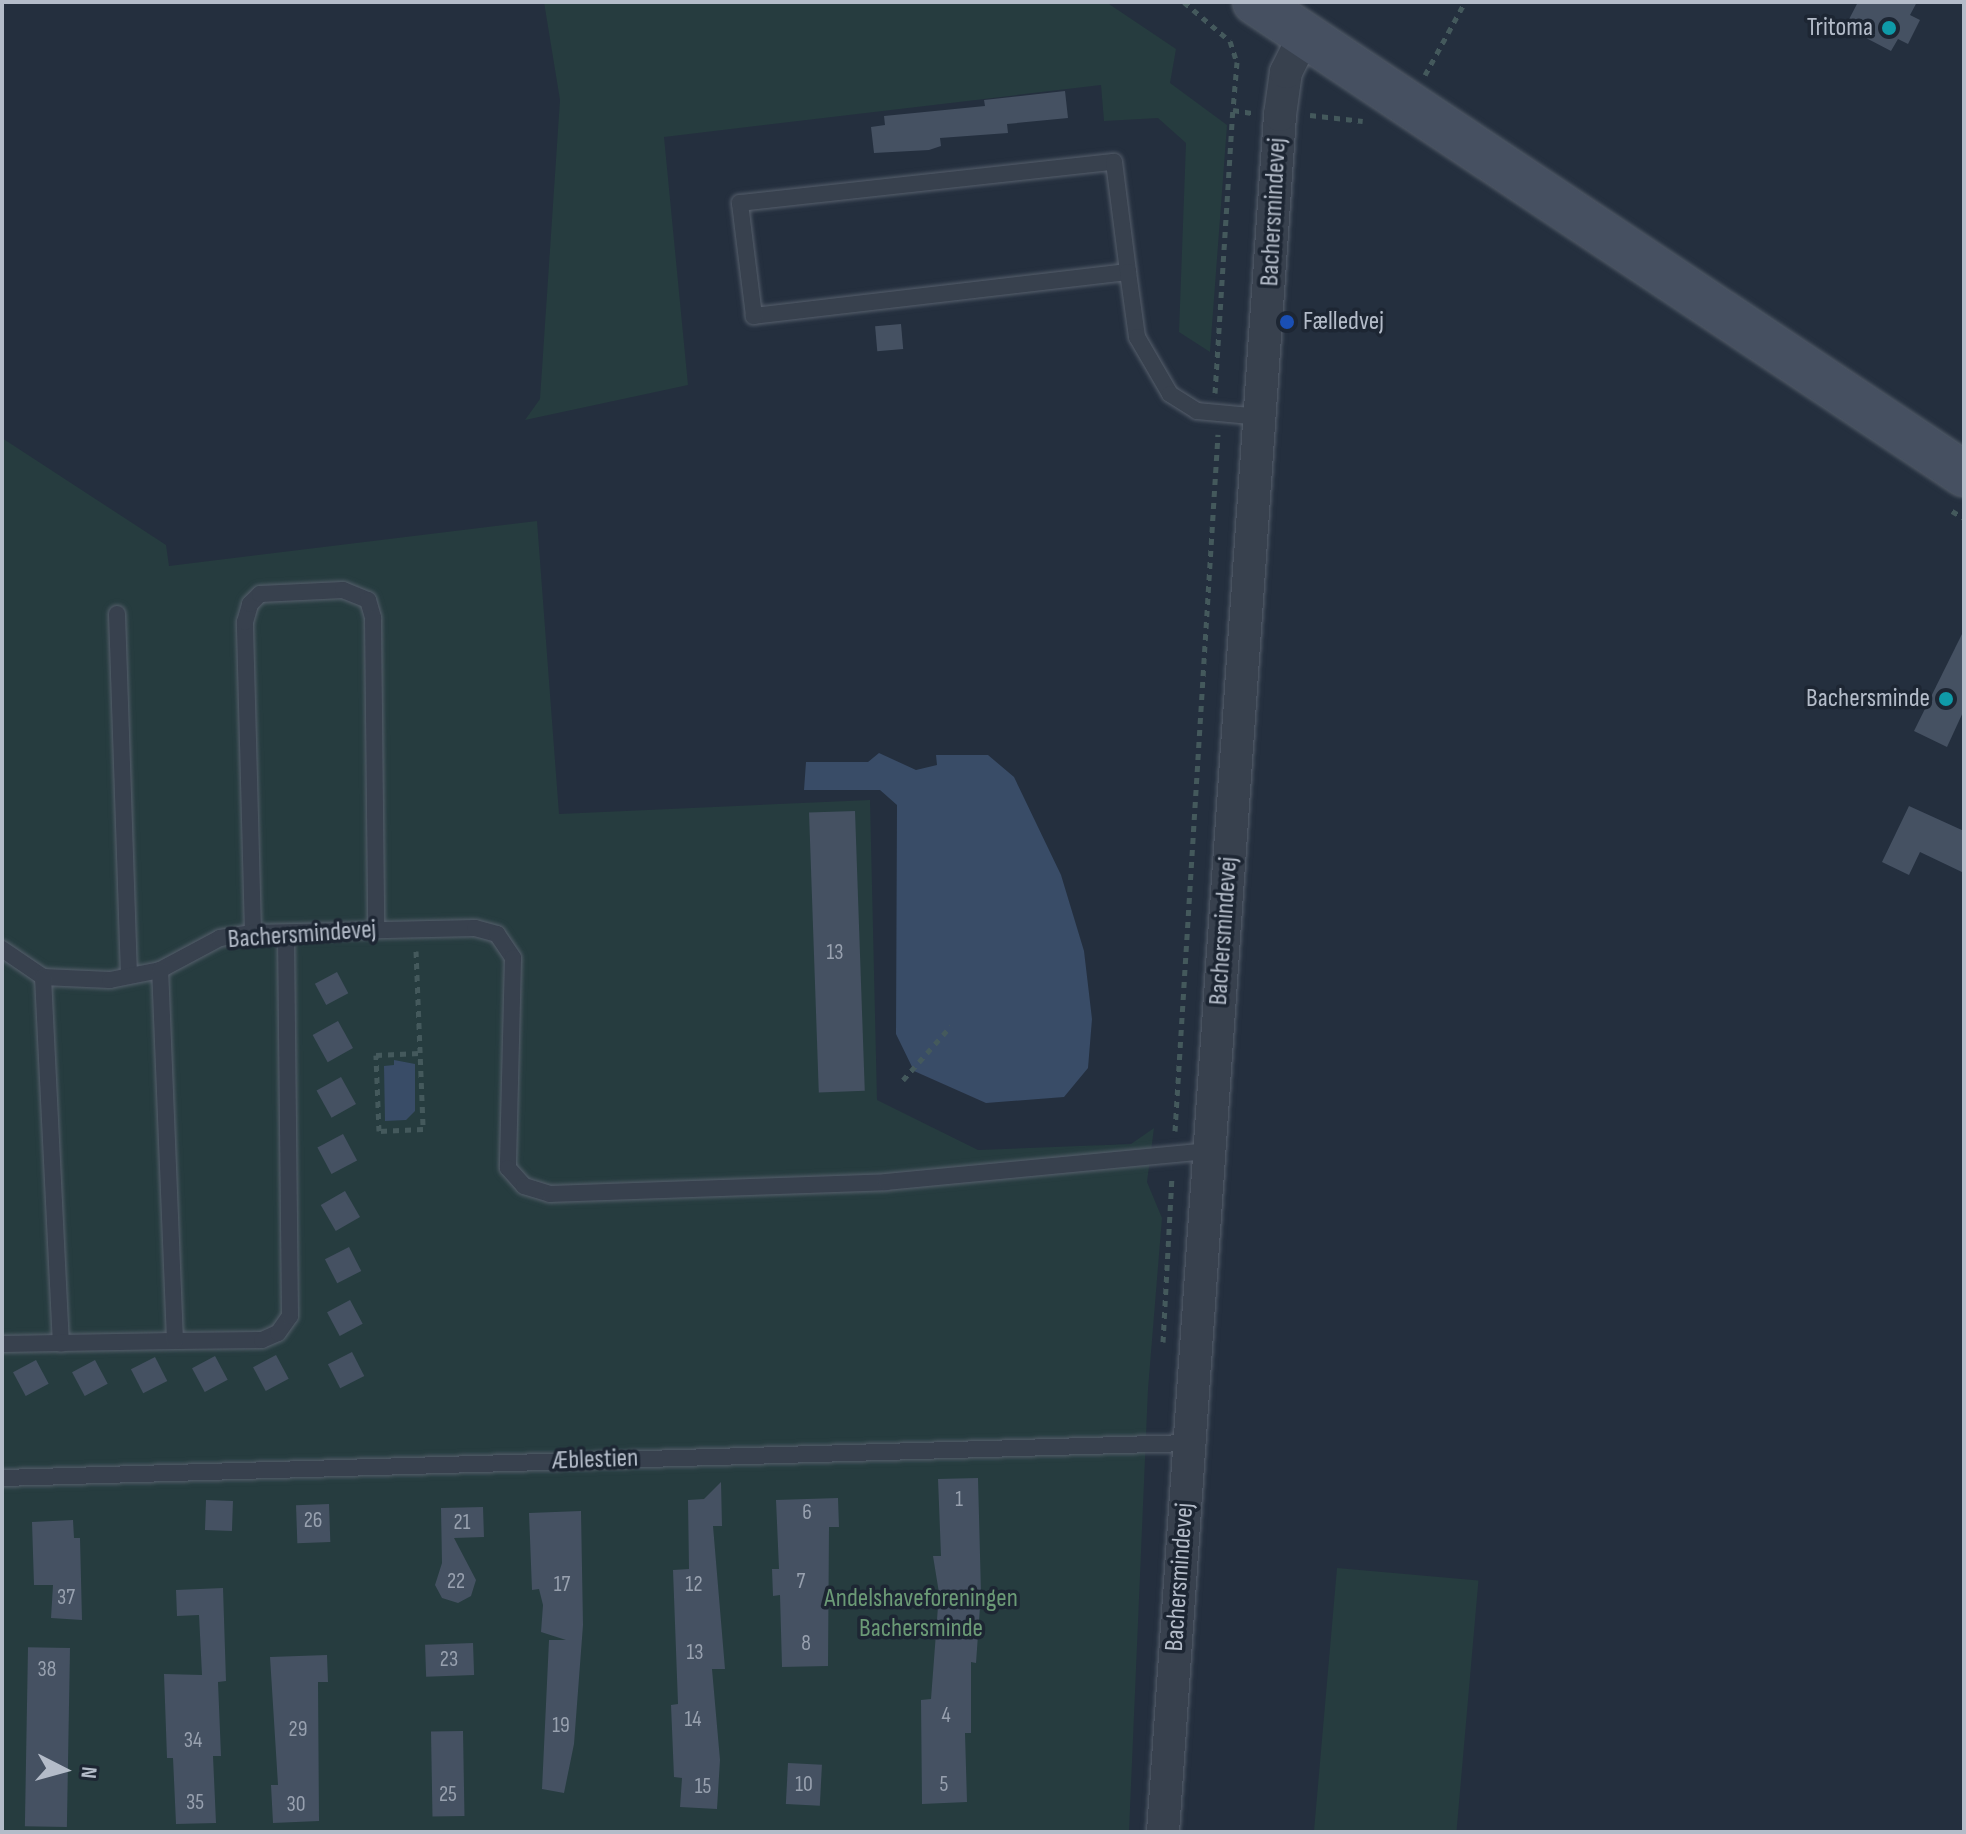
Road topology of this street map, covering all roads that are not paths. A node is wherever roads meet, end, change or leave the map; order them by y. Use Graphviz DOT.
graph roads {
  1 [pos="1255,2"];
  2 [pos="1305,34"];
  3 [pos="1128,272"];
  4 [pos="1261,417"];
  5 [pos="1951,487"];
  6 [pos="117,614"];
  7 [pos="376,929"];
  8 [pos="253,933"];
  9 [pos="286,933"];
  10 [pos="2,949"];
  11 [pos="160,970"];
  12 [pos="129,975"];
  13 [pos="43,977"];
  14 [pos="1207,1151"];
  15 [pos="175,1341"];
  16 [pos="2,1344"];
  17 [pos="61,1344"];
  18 [pos="1188,1443"];
  19 [pos="2,1478"];
  20 [pos="1163,1832"];
  1 -- 2 [label="street"];
  2 -- 4 [label="street, Bachersmindevej"];
  2 -- 5 [label="street"];
  3 -- 3 [label="lane"];
  3 -- 4 [label="lane"];
  4 -- 14 [label="street, Bachersmindevej"];
  6 -- 12 [label="lane"];
  7 -- 8 [label="lane"];
  7 -- 9 [label="lane, Bachersmindevej"];
  7 -- 14 [label="lane, Bachersmindevej"];
  8 -- 9 [label="lane, Bachersmindevej"];
  8 -- 11 [label="lane, Bachersmindevej"];
  9 -- 15 [label="lane"];
  10 -- 13 [label="lane"];
  11 -- 12 [label="lane, Bachersmindevej"];
  11 -- 15 [label="lane"];
  12 -- 13 [label="lane, Bachersmindevej"];
  13 -- 17 [label="lane"];
  14 -- 18 [label="street, Bachersmindevej"];
  15 -- 17 [label="lane"];
  16 -- 17 [label="lane"];
  18 -- 19 [label="lane, Æblestien"];
  18 -- 20 [label="street, Bachersmindevej"];
}
